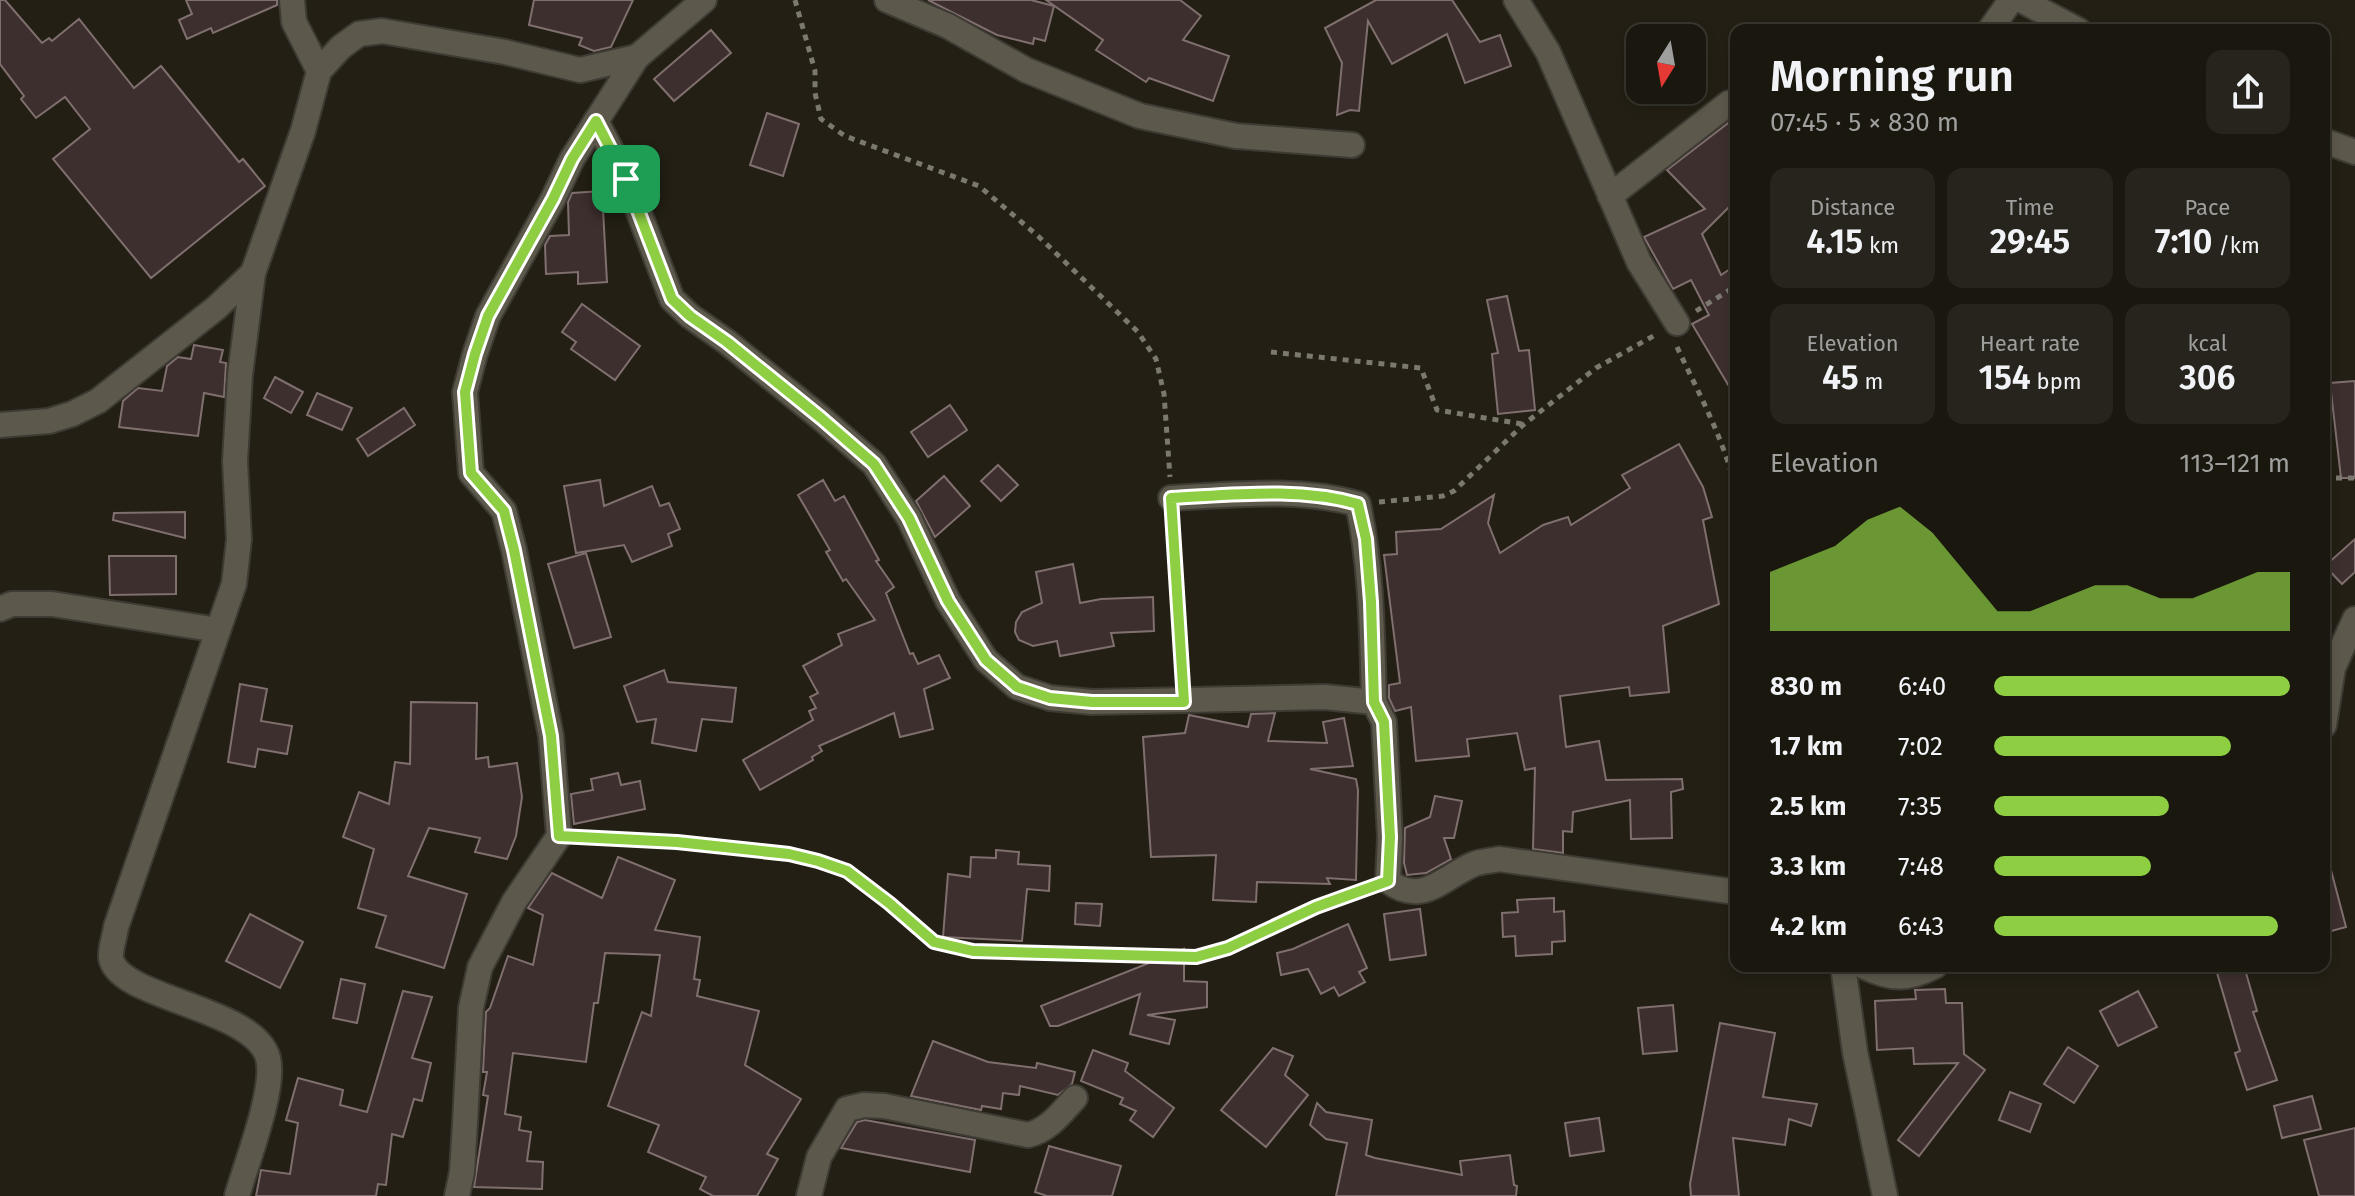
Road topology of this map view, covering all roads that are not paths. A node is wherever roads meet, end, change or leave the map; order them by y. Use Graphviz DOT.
graph roads {
  1 [pos="292,0"];
  2 [pos="704,0"];
  3 [pos="887,0"];
  4 [pos="1516,0"];
  5 [pos="2011,0"];
  6 [pos="2021,0"];
  7 [pos="1994,24"];
  8 [pos="2067,24"];
  9 [pos="637,57"];
  10 [pos="319,71"];
  11 [pos="1730,103"];
  12 [pos="596,121"];
  13 [pos="2330,143"];
  14 [pos="1352,145"];
  15 [pos="2355,152"];
  16 [pos="1610,196"];
  17 [pos="253,273"];
  18 [pos="1672,326"];
  19 [pos="0,425"];
  20 [pos="1171,498"];
  21 [pos="0,609"];
  22 [pos="2355,619"];
  23 [pos="218,630"];
  24 [pos="2330,687"];
  25 [pos="1374,702"];
  26 [pos="1730,891"];
  27 [pos="1844,972"];
  28 [pos="1874,972"];
  29 [pos="1924,972"];
  30 [pos="1075,1098"];
  31 [pos="237,1196"];
  32 [pos="457,1196"];
  33 [pos="809,1196"];
  34 [pos="1885,1196"];
  1 -- 10 [label="street"];
  2 -- 9 [label="street"];
  3 -- 14 [label="street"];
  4 -- 16 [label="street"];
  5 -- 7 [label="street"];
  6 -- 8 [label="street"];
  9 -- 10 [label="street"];
  9 -- 12 [label="street"];
  10 -- 17 [label="street"];
  11 -- 16 [label="street"];
  12 -- 25 [label="street"];
  12 -- 32 [label="street"];
  13 -- 15 [label="street"];
  16 -- 18 [label="street"];
  17 -- 19 [label="street"];
  17 -- 23 [label="street"];
  20 -- 25 [label="street"];
  21 -- 23 [label="street"];
  22 -- 24 [label="street"];
  23 -- 31 [label="street"];
  25 -- 26 [label="street"];
  27 -- 34 [label="street"];
  28 -- 29 [label="street"];
  30 -- 33 [label="street"];
}
